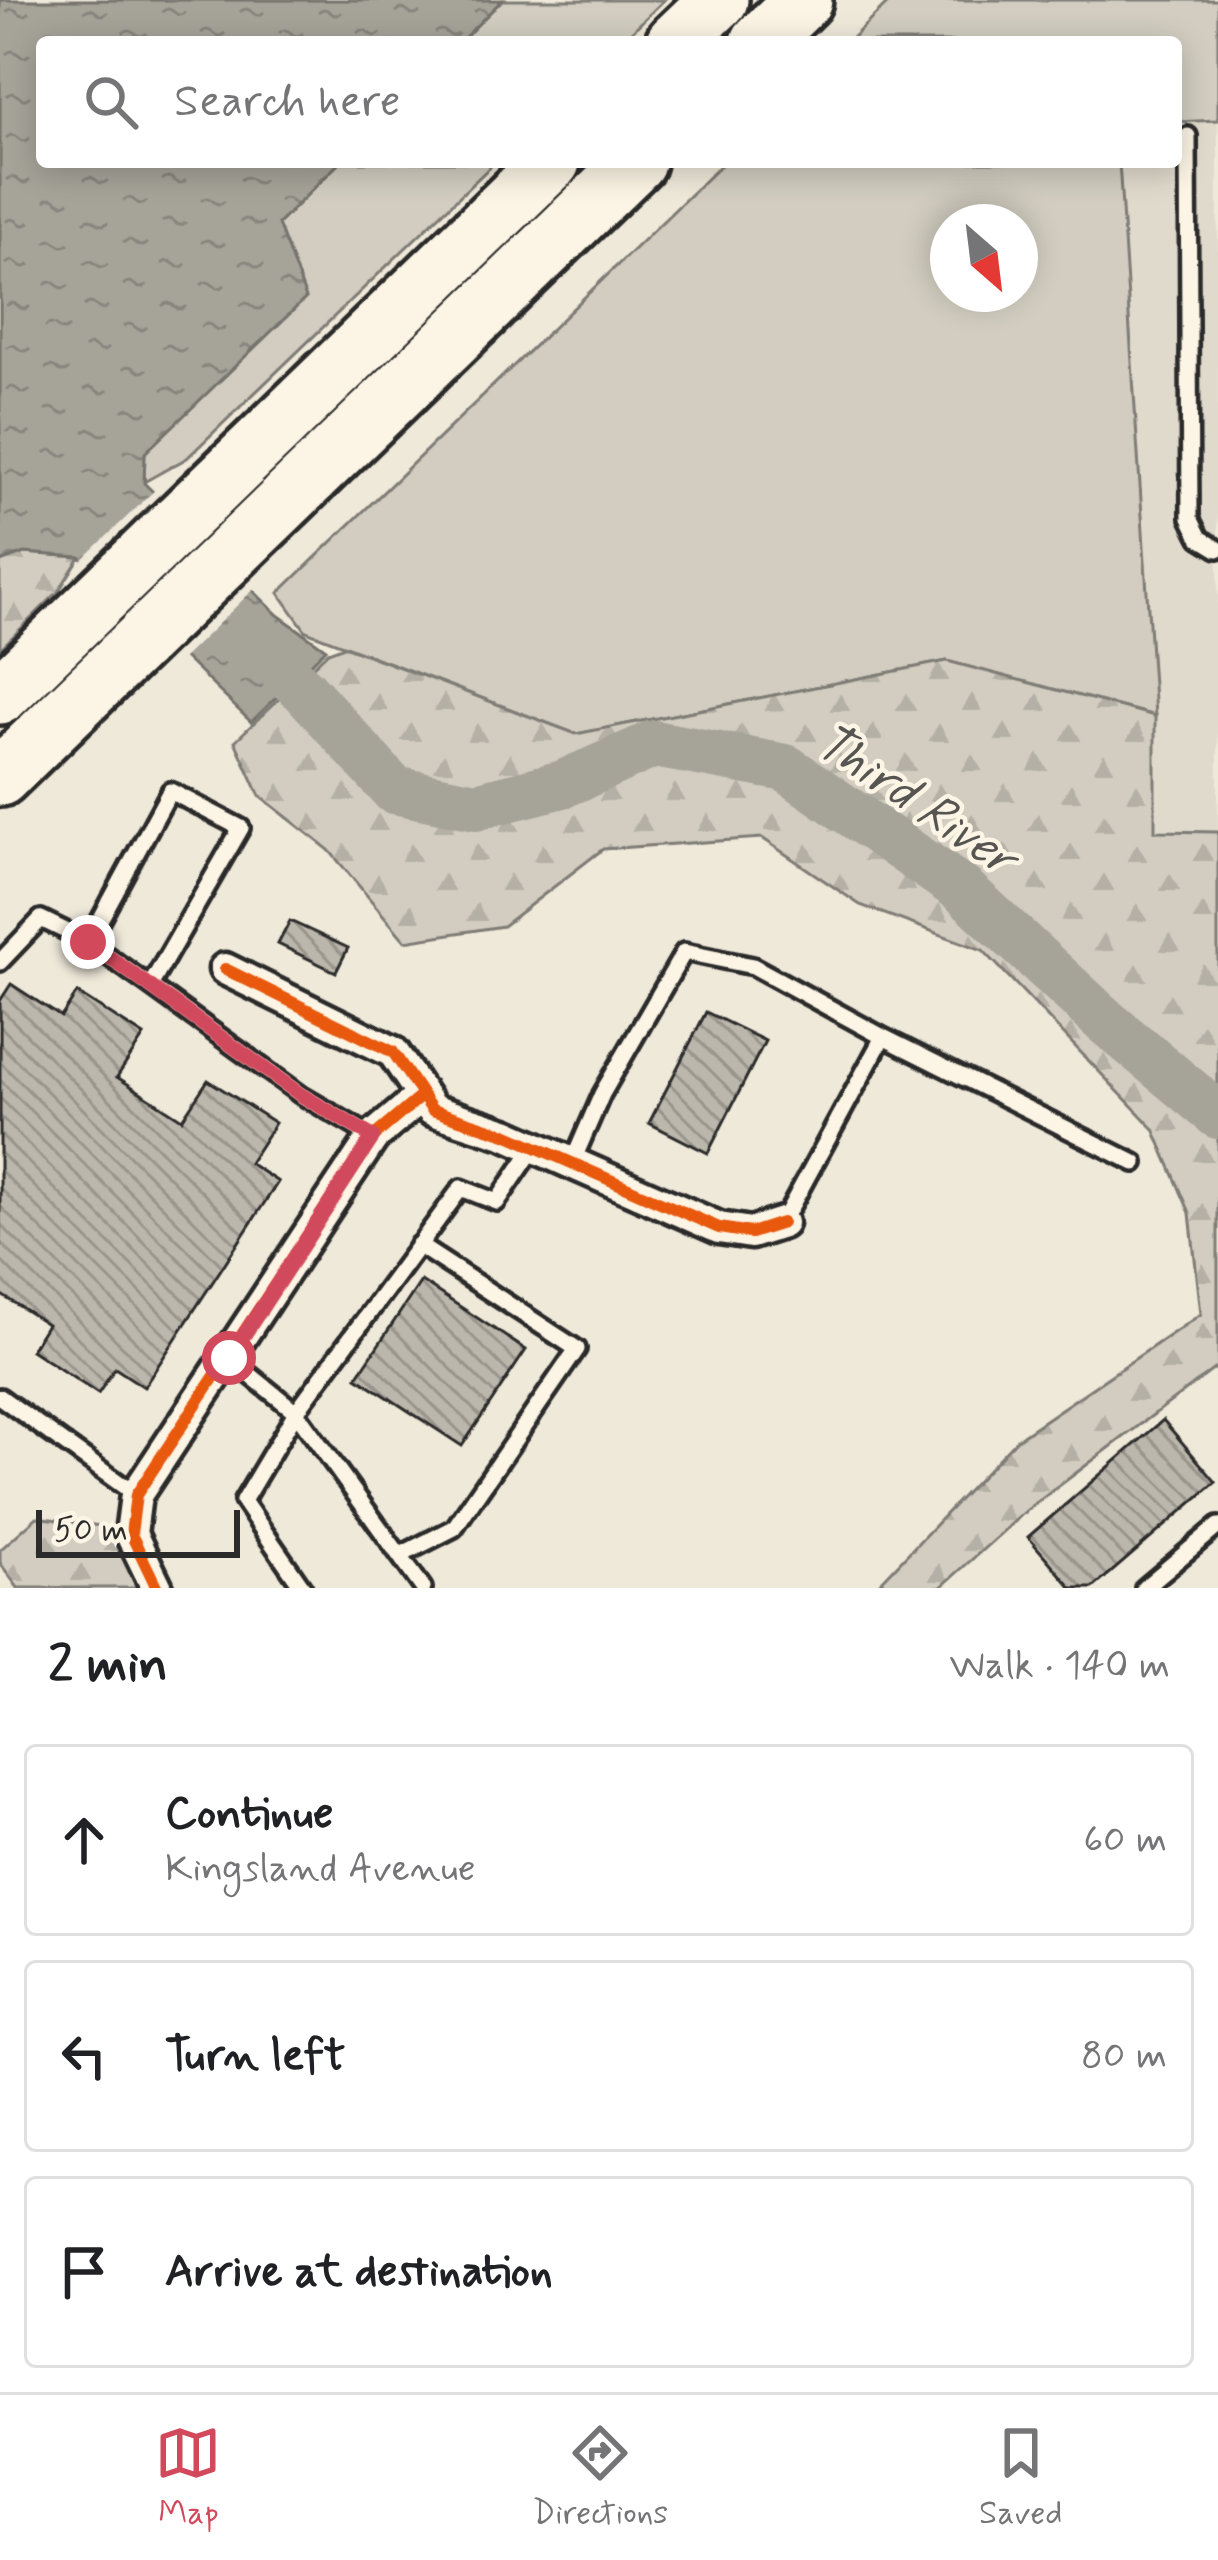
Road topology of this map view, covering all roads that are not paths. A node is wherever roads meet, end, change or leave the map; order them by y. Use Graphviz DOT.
graph roads {
  1 [pos="719,0"];
  2 [pos="803,0"];
  3 [pos="681,36"];
  4 [pos="766,36"];
  5 [pos="1188,136"];
  6 [pos="545,168"];
  7 [pos="629,168"];
  8 [pos="1218,549"];
  9 [pos="131,650"];
  10 [pos="0,695"];
  11 [pos="0,777"];
  12 [pos="0,809"];
  13 [pos="88,942"];
  14 [pos="0,962"];
  15 [pos="225,969"];
  16 [pos="150,986"];
  17 [pos="883,1037"];
  18 [pos="419,1098"];
  19 [pos="373,1137"];
  20 [pos="535,1146"];
  21 [pos="572,1162"];
  22 [pos="1136,1163"];
  23 [pos="782,1223"];
  24 [pos="418,1245"];
  25 [pos="229,1358"];
  26 [pos="0,1397"];
  27 [pos="296,1412"];
  28 [pos="136,1495"];
  29 [pos="1218,1526"];
  30 [pos="401,1555"];
  31 [pos="157,1588"];
  32 [pos="303,1588"];
  33 [pos="423,1588"];
  34 [pos="1144,1588"];
  1 -- 3 [label="highway"];
  2 -- 4 [label="highway"];
  5 -- 8 [label="lane"];
  6 -- 10 [label="highway"];
  7 -- 9 [label="highway"];
  9 -- 11 [label="highway"];
  9 -- 12 [label="highway"];
  13 -- 14 [label="lane"];
  13 -- 16 [label="lane"];
  13 -- 16 [label="lane"];
  15 -- 18 [label="street"];
  16 -- 19 [label="lane"];
  17 -- 21 [label="lane"];
  17 -- 22 [label="lane"];
  17 -- 23 [label="lane"];
  18 -- 19 [label="street"];
  18 -- 20 [label="street"];
  19 -- 25 [label="street"];
  20 -- 21 [label="street"];
  20 -- 24 [label="lane"];
  21 -- 23 [label="street"];
  24 -- 27 [label="lane"];
  24 -- 30 [label="lane"];
  25 -- 27 [label="lane"];
  25 -- 28 [label="street"];
  26 -- 28 [label="lane"];
  27 -- 30 [label="lane"];
  27 -- 32 [label="lane"];
  28 -- 31 [label="street"];
  29 -- 34 [label="lane"];
  30 -- 33 [label="lane"];
}
